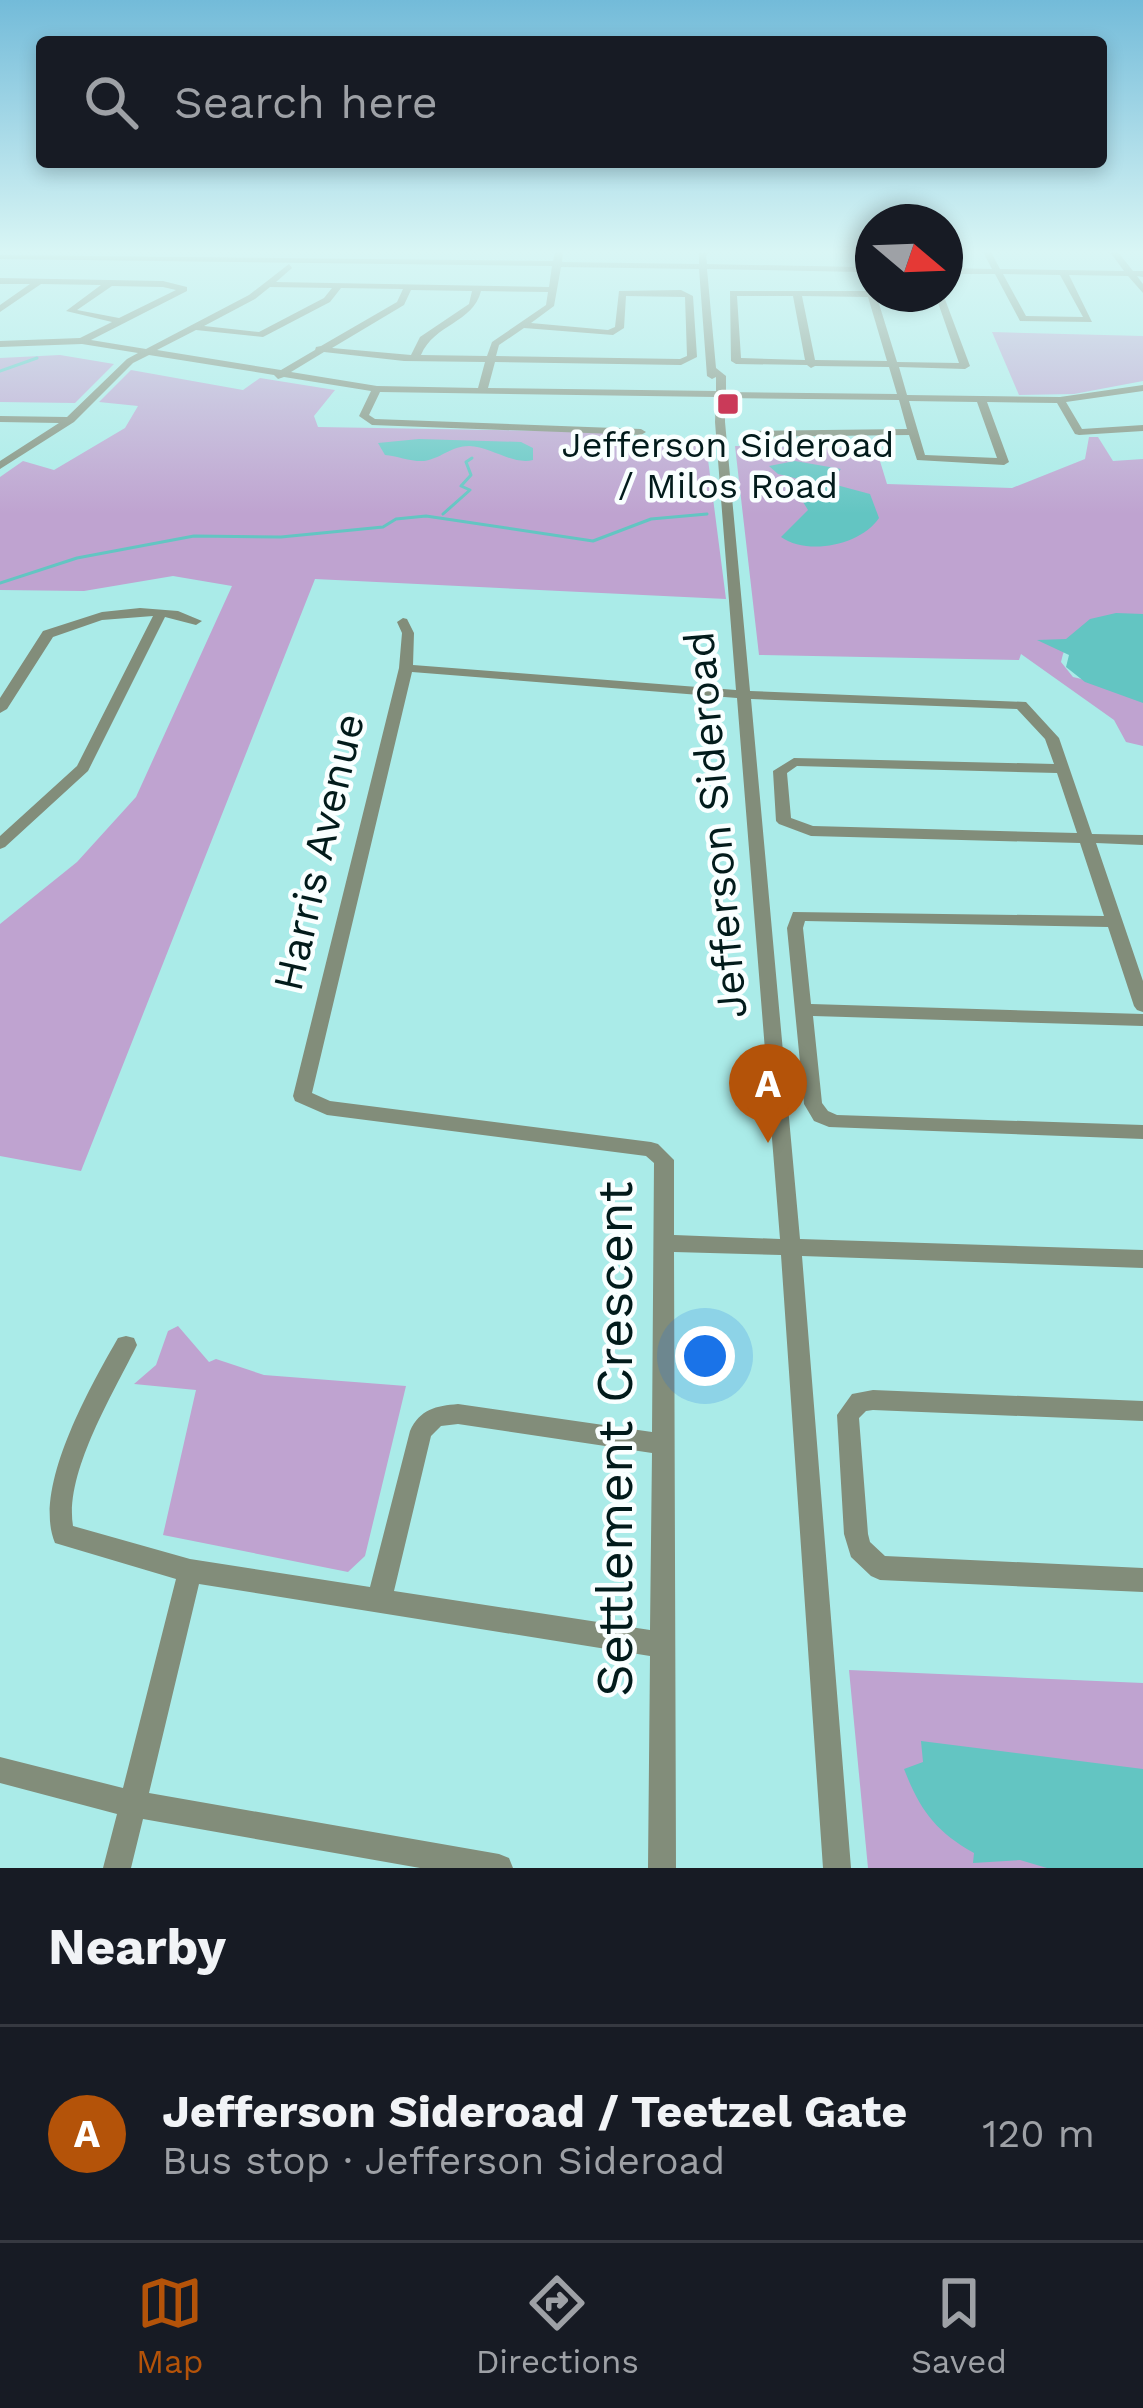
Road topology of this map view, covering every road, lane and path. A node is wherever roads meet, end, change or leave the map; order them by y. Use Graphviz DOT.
graph roads {
  1 [pos="85,339"];
  2 [pos="170,339"];
  3 [pos="336,339"];
  4 [pos="424,339"];
  5 [pos="502,339"];
  6 [pos="691,339"];
  7 [pos="712,339"];
  8 [pos="734,339"];
  9 [pos="806,339"];
  10 [pos="885,339"];
  11 [pos="957,339"];
  12 [pos="82,341"];
  13 [pos="0,344"];
  14 [pos="319,349"];
  15 [pos="145,352"];
  16 [pos="415,358"];
  17 [pos="489,360"];
  18 [pos="811,365"];
  19 [pos="893,366"];
  20 [pos="278,376"];
  21 [pos="377,388"];
  22 [pos="1143,388"];
  23 [pos="482,391"];
  24 [pos="717,394"];
  25 [pos="903,398"];
  26 [pos="981,399"];
  27 [pos="1060,400"];
  28 [pos="0,419"];
  29 [pos="70,421"];
  30 [pos="1143,428"];
  31 [pos="640,432"];
  32 [pos="913,432"];
  33 [pos="750,434"];
  34 [pos="0,466"];
  35 [pos="161,613"];
  36 [pos="196,621"];
  37 [pos="403,622"];
  38 [pos="406,668"];
  39 [pos="742,695"];
  40 [pos="0,709"];
  41 [pos="1063,769"];
  42 [pos="1087,838"];
  43 [pos="1143,840"];
  44 [pos="0,844"];
  45 [pos="1115,922"];
  46 [pos="1143,1006"];
  47 [pos="803,1010"];
  48 [pos="1143,1020"];
  49 [pos="305,1102"];
  50 [pos="1143,1132"];
  51 [pos="662,1243"];
  52 [pos="791,1247"];
  53 [pos="1143,1259"];
  54 [pos="126,1345"];
  55 [pos="1143,1411"];
  56 [pos="663,1444"];
  57 [pos="190,1571"];
  58 [pos="1143,1580"];
  59 [pos="379,1600"];
  60 [pos="663,1645"];
  61 [pos="0,1770"];
  62 [pos="132,1803"];
  63 [pos="117,1868"];
  64 [pos="500,1868"];
  65 [pos="662,1868"];
  66 [pos="837,1868"];
  1 -- 12 [label="street"];
  2 -- 15 [label="street"];
  3 -- 14 [label="street"];
  4 -- 16 [label="street"];
  5 -- 17 [label="street"];
  6 -- 17 [label="street"];
  7 -- 24 [label="street, Jefferson Sideroad"];
  8 -- 18 [label="street"];
  9 -- 18 [label="street"];
  10 -- 19 [label="street"];
  11 -- 19 [label="street"];
  12 -- 13 [label="street"];
  12 -- 15 [label="street"];
  14 -- 16 [label="street"];
  14 -- 20 [label="street"];
  15 -- 20 [label="street"];
  15 -- 29 [label="street"];
  16 -- 17 [label="street"];
  17 -- 23 [label="street"];
  18 -- 19 [label="street"];
  19 -- 25 [label="street"];
  20 -- 21 [label="street"];
  21 -- 23 [label="street"];
  21 -- 31 [label="street"];
  22 -- 27 [label="street"];
  23 -- 24 [label="street"];
  24 -- 25 [label="street"];
  24 -- 39 [label="street, Jefferson Sideroad"];
  25 -- 26 [label="street"];
  25 -- 32 [label="street"];
  26 -- 27 [label="street"];
  26 -- 32 [label="street"];
  27 -- 30 [label="street"];
  28 -- 29 [label="street"];
  29 -- 34 [label="street"];
  32 -- 33 [label="street"];
  35 -- 36 [label="street"];
  35 -- 40 [label="street"];
  35 -- 44 [label="street"];
  37 -- 38 [label="street, Harris Avenue"];
  38 -- 39 [label="street"];
  38 -- 49 [label="street, Harris Avenue"];
  39 -- 41 [label="street"];
  39 -- 52 [label="street, Jefferson Sideroad"];
  41 -- 42 [label="street"];
  41 -- 42 [label="street"];
  42 -- 43 [label="street"];
  42 -- 45 [label="street"];
  45 -- 46 [label="street"];
  45 -- 47 [label="street"];
  47 -- 48 [label="street"];
  47 -- 50 [label="street"];
  49 -- 51 [label="street, Settlement Crescent"];
  51 -- 52 [label="street"];
  51 -- 56 [label="street, Settlement Crescent"];
  52 -- 53 [label="street"];
  52 -- 66 [label="street, Jefferson Sideroad"];
  54 -- 57 [label="street"];
  55 -- 58 [label="street"];
  56 -- 59 [label="street"];
  56 -- 60 [label="street, Settlement Crescent"];
  57 -- 59 [label="street"];
  57 -- 62 [label="street"];
  59 -- 60 [label="street"];
  60 -- 65 [label="street, Settlement Crescent"];
  61 -- 62 [label="street"];
  62 -- 63 [label="street"];
  62 -- 64 [label="street"];
}
